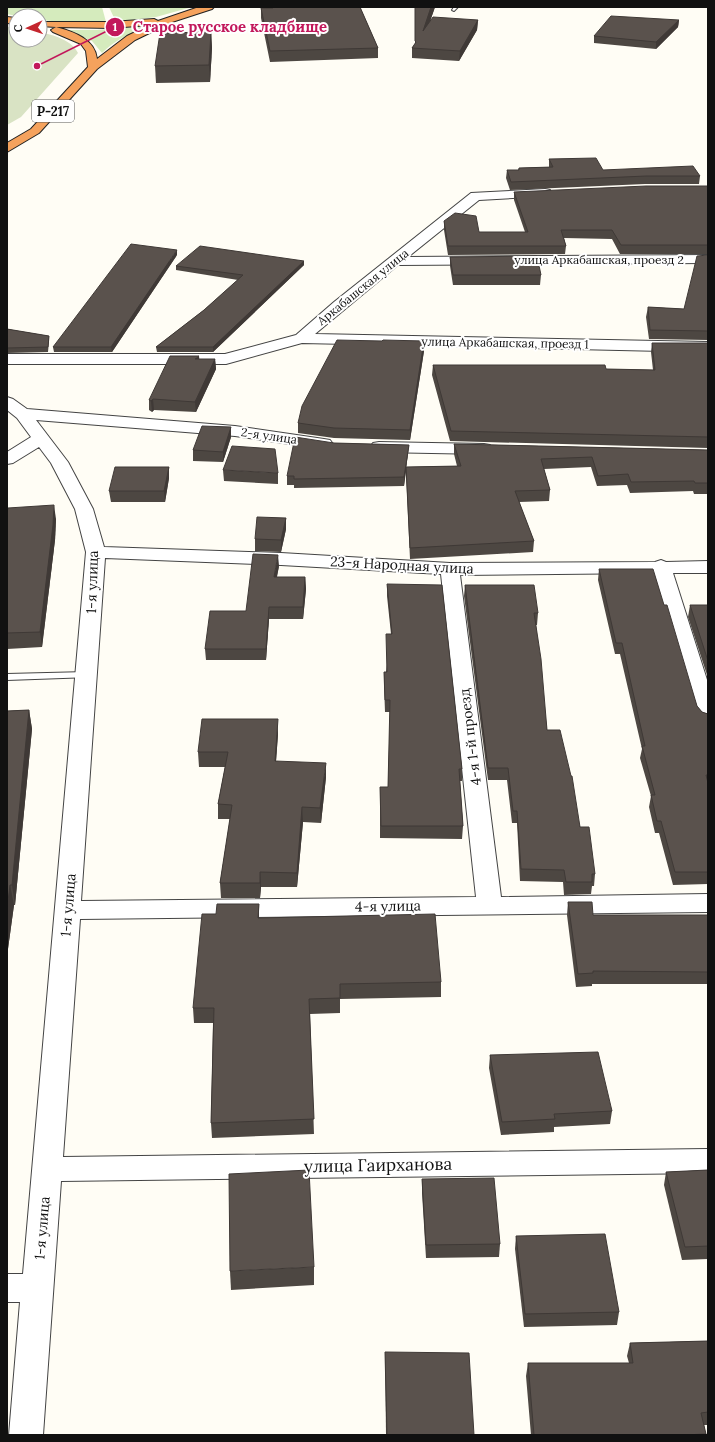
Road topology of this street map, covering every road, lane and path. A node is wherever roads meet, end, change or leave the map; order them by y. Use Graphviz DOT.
graph roads {
  1 [pos="209,7"];
  2 [pos="169,20"];
  3 [pos="48,24"];
  4 [pos="48,26"];
  5 [pos="93,67"];
  6 [pos="7,148"];
  7 [pos="561,193"];
  8 [pos="708,259"];
  9 [pos="395,261"];
  10 [pos="301,338"];
  11 [pos="708,347"];
  12 [pos="7,359"];
  13 [pos="15,408"];
  14 [pos="41,438"];
  15 [pos="342,446"];
  16 [pos="366,446"];
  17 [pos="501,450"];
  18 [pos="7,458"];
  19 [pos="96,552"];
  20 [pos="661,566"];
  21 [pos="708,567"];
  22 [pos="450,569"];
  23 [pos="87,676"];
  24 [pos="7,677"];
  25 [pos="708,718"];
  26 [pos="708,903"];
  27 [pos="489,905"];
  28 [pos="68,910"];
  29 [pos="708,1161"];
  30 [pos="47,1168"];
  31 [pos="7,1288"];
  32 [pos="38,1288"];
  33 [pos="26,1435"];
  1 -- 2 [label="highway, Р-217"];
  2 -- 3 [label="highway, Р-217"];
  2 -- 5 [label="highway, Р-217"];
  4 -- 5 [label="highway, Р-217"];
  5 -- 6 [label="highway, Р-217"];
  7 -- 9 [label="street, Аркабашская улица"];
  8 -- 9 [label="street, улица Аркабашская, проезд 2"];
  9 -- 10 [label="street, Аркабашская улица"];
  10 -- 11 [label="street, улица Аркабашская, проезд 1"];
  10 -- 12 [label="street, Аркабашская улица"];
  13 -- 14 [label="street, 1-я улица"];
  13 -- 15 [label="street, 2-я улица"];
  14 -- 18 [label="street"];
  14 -- 19 [label="street, 1-я улица"];
  16 -- 17 [label="street"];
  19 -- 22 [label="street, 23-я Народная улица"];
  19 -- 23 [label="street, 1-я улица"];
  20 -- 21 [label="street, 23-я Народная улица"];
  20 -- 22 [label="street, 23-я Народная улица"];
  20 -- 25 [label="street"];
  22 -- 27 [label="street, 4-я 1-й проезд"];
  23 -- 24 [label="lane"];
  23 -- 28 [label="street, 1-я улица"];
  26 -- 27 [label="street, 4-я улица"];
  27 -- 28 [label="street, 4-я улица"];
  28 -- 30 [label="street, 1-я улица"];
  29 -- 30 [label="street, улица Гаирханова"];
  30 -- 32 [label="street, 1-я улица"];
  31 -- 32 [label="street"];
  32 -- 33 [label="street, 1-я улица"];
}
